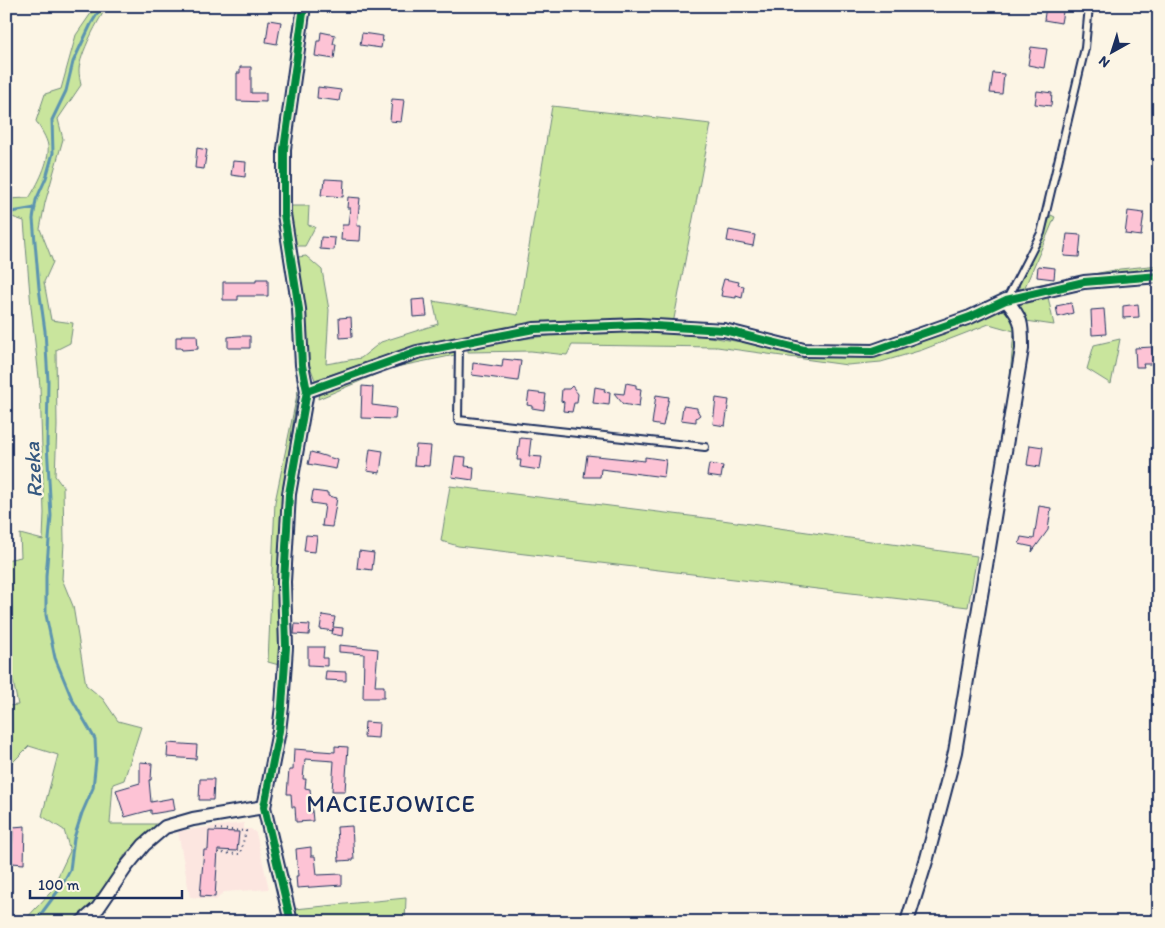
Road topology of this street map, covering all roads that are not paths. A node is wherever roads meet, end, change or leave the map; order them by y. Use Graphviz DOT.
graph roads {
  1 [pos="304,6"];
  2 [pos="1089,6"];
  3 [pos="1159,276"];
  4 [pos="1006,300"];
  5 [pos="459,344"];
  6 [pos="307,391"];
  7 [pos="705,447"];
  8 [pos="264,807"];
  9 [pos="82,922"];
  10 [pos="291,922"];
  11 [pos="907,922"];
  1 -- 6 [label="street"];
  2 -- 4 [label="lane"];
  3 -- 4 [label="street"];
  4 -- 5 [label="street"];
  4 -- 11 [label="street"];
  5 -- 6 [label="street"];
  5 -- 7 [label="lane"];
  6 -- 8 [label="street"];
  8 -- 9 [label="street"];
  8 -- 10 [label="street"];
}
